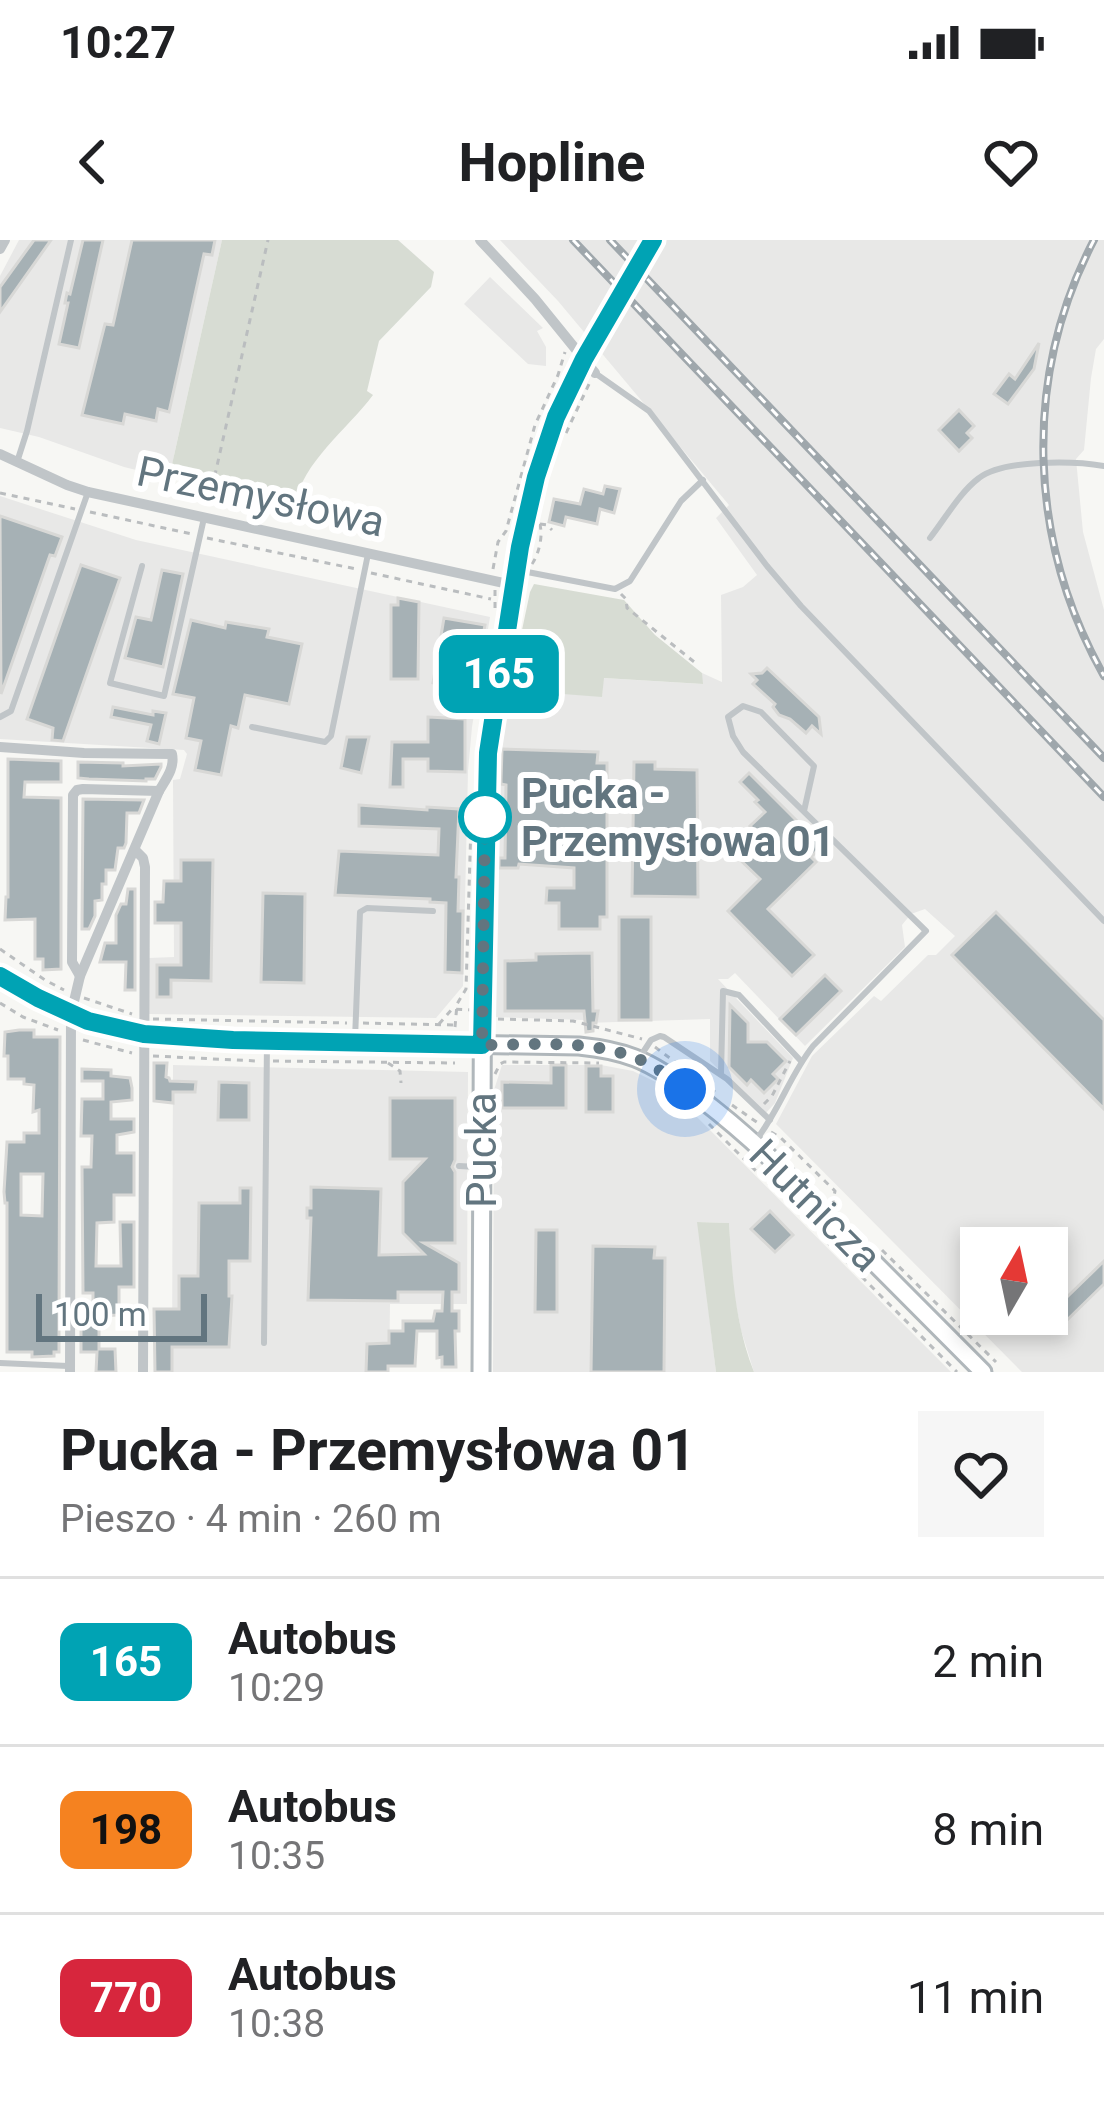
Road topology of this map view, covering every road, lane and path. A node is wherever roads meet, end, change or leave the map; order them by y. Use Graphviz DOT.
graph roads {
  1 [pos="5,240"];
  2 [pos="71,240"];
  3 [pos="268,240"];
  4 [pos="480,240"];
  5 [pos="653,240"];
  6 [pos="0,249"];
  7 [pos="566,350"];
  8 [pos="595,373"];
  9 [pos="546,382"];
  10 [pos="561,388"];
  11 [pos="563,440"];
  12 [pos="1,456"];
  13 [pos="16,463"];
  14 [pos="1104,466"];
  15 [pos="703,480"];
  16 [pos="212,488"];
  17 [pos="88,492"];
  18 [pos="0,494"];
  19 [pos="82,511"];
  20 [pos="204,518"];
  21 [pos="553,530"];
  22 [pos="200,536"];
  23 [pos="930,538"];
  24 [pos="368,554"];
  25 [pos="142,566"];
  26 [pos="364,571"];
  27 [pos="514,575"];
  28 [pos="615,589"];
  29 [pos="494,591"];
  30 [pos="698,665"];
  31 [pos="0,717"];
  32 [pos="252,727"];
  33 [pos="0,748"];
  34 [pos="159,790"];
  35 [pos="804,811"];
  36 [pos="135,850"];
  37 [pos="433,911"];
  38 [pos="1104,920"];
  39 [pos="0,949"];
  40 [pos="0,976"];
  41 [pos="80,976"];
  42 [pos="74,995"];
  43 [pos="0,1003"];
  44 [pos="456,1009"];
  45 [pos="470,1010"];
  46 [pos="71,1014"];
  47 [pos="490,1018"];
  48 [pos="355,1023"];
  49 [pos="439,1024"];
  50 [pos="145,1026"];
  51 [pos="78,1038"];
  52 [pos="641,1039"];
  53 [pos="267,1041"];
  54 [pos="355,1042"];
  55 [pos="482,1045"];
  56 [pos="798,1058"];
  57 [pos="639,1059"];
  58 [pos="461,1061"];
  59 [pos="387,1062"];
  60 [pos="612,1064"];
  61 [pos="466,1069"];
  62 [pos="721,1074"];
  63 [pos="494,1076"];
  64 [pos="401,1083"];
  65 [pos="759,1109"];
  66 [pos="750,1117"];
  67 [pos="706,1120"];
  68 [pos="770,1120"];
  69 [pos="773,1134"];
  70 [pos="754,1142"];
  71 [pos="459,1166"];
  72 [pos="481,1167"];
  73 [pos="843,1213"];
  74 [pos="874,1245"];
  75 [pos="265,1343"];
  76 [pos="0,1363"];
  77 [pos="989,1367"];
  78 [pos="70,1369"];
  79 [pos="143,1372"];
  80 [pos="481,1372"];
  81 [pos="957,1372"];
  1 -- 6 [label="street"];
  2 -- 13 [label="lane"];
  3 -- 16 [label="path"];
  4 -- 8 [label="street"];
  5 -- 10 [label="street, Pucka, bridge"];
  7 -- 10 [label="path"];
  8 -- 11 [label="path"];
  8 -- 15 [label="lane"];
  9 -- 10 [label="path"];
  10 -- 27 [label="street, Pucka"];
  10 -- 27 [label="path"];
  12 -- 13 [label="street, Przemysłowa"];
  13 -- 17 [label="street, Przemysłowa"];
  14 -- 23 [label="lane"];
  15 -- 28 [label="lane"];
  15 -- 38 [label="lane"];
  17 -- 19 [label="lane"];
  17 -- 20 [label="street, Przemysłowa"];
  18 -- 19 [label="path"];
  19 -- 22 [label="path"];
  19 -- 31 [label="lane"];
  20 -- 22 [label="lane"];
  20 -- 24 [label="street, Przemysłowa"];
  21 -- 27 [label="path"];
  22 -- 25 [label="lane"];
  22 -- 26 [label="path"];
  24 -- 26 [label="lane"];
  24 -- 27 [label="street, Przemysłowa"];
  26 -- 29 [label="path"];
  26 -- 32 [label="lane"];
  27 -- 28 [label="lane"];
  27 -- 55 [label="street, Pucka"];
  28 -- 30 [label="path"];
  33 -- 34 [label="street"];
  34 -- 36 [label="street"];
  34 -- 41 [label="street"];
  35 -- 35 [label="lane"];
  35 -- 56 [label="lane"];
  36 -- 41 [label="street"];
  36 -- 50 [label="street"];
  37 -- 48 [label="lane"];
  39 -- 42 [label="path"];
  40 -- 46 [label="street, Hutnicza"];
  41 -- 42 [label="street"];
  42 -- 46 [label="street"];
  42 -- 50 [label="path"];
  43 -- 51 [label="path"];
  44 -- 45 [label="path"];
  44 -- 49 [label="path"];
  44 -- 49 [label="path"];
  46 -- 50 [label="street, Hutnicza"];
  46 -- 51 [label="street"];
  47 -- 52 [label="path"];
  48 -- 49 [label="path"];
  48 -- 50 [label="path"];
  48 -- 54 [label="lane"];
  50 -- 53 [label="street, Hutnicza"];
  50 -- 79 [label="street"];
  51 -- 78 [label="street"];
  53 -- 54 [label="street, Hutnicza"];
  53 -- 75 [label="lane"];
  54 -- 55 [label="street, Hutnicza"];
  55 -- 57 [label="street, Hutnicza"];
  55 -- 72 [label="street, Pucka"];
  56 -- 62 [label="lane"];
  56 -- 65 [label="path"];
  56 -- 68 [label="lane"];
  57 -- 62 [label="lane"];
  57 -- 70 [label="street, Hutnicza"];
  58 -- 61 [label="path"];
  59 -- 64 [label="path"];
  60 -- 63 [label="path"];
  62 -- 65 [label="lane"];
  65 -- 66 [label="path"];
  65 -- 68 [label="lane"];
  67 -- 81 [label="path"];
  68 -- 70 [label="lane"];
  69 -- 73 [label="path"];
  70 -- 77 [label="street, Hutnicza"];
  71 -- 72 [label="lane"];
  72 -- 80 [label="street, Pucka"];
  74 -- 77 [label="path"];
  76 -- 78 [label="lane"];
}
